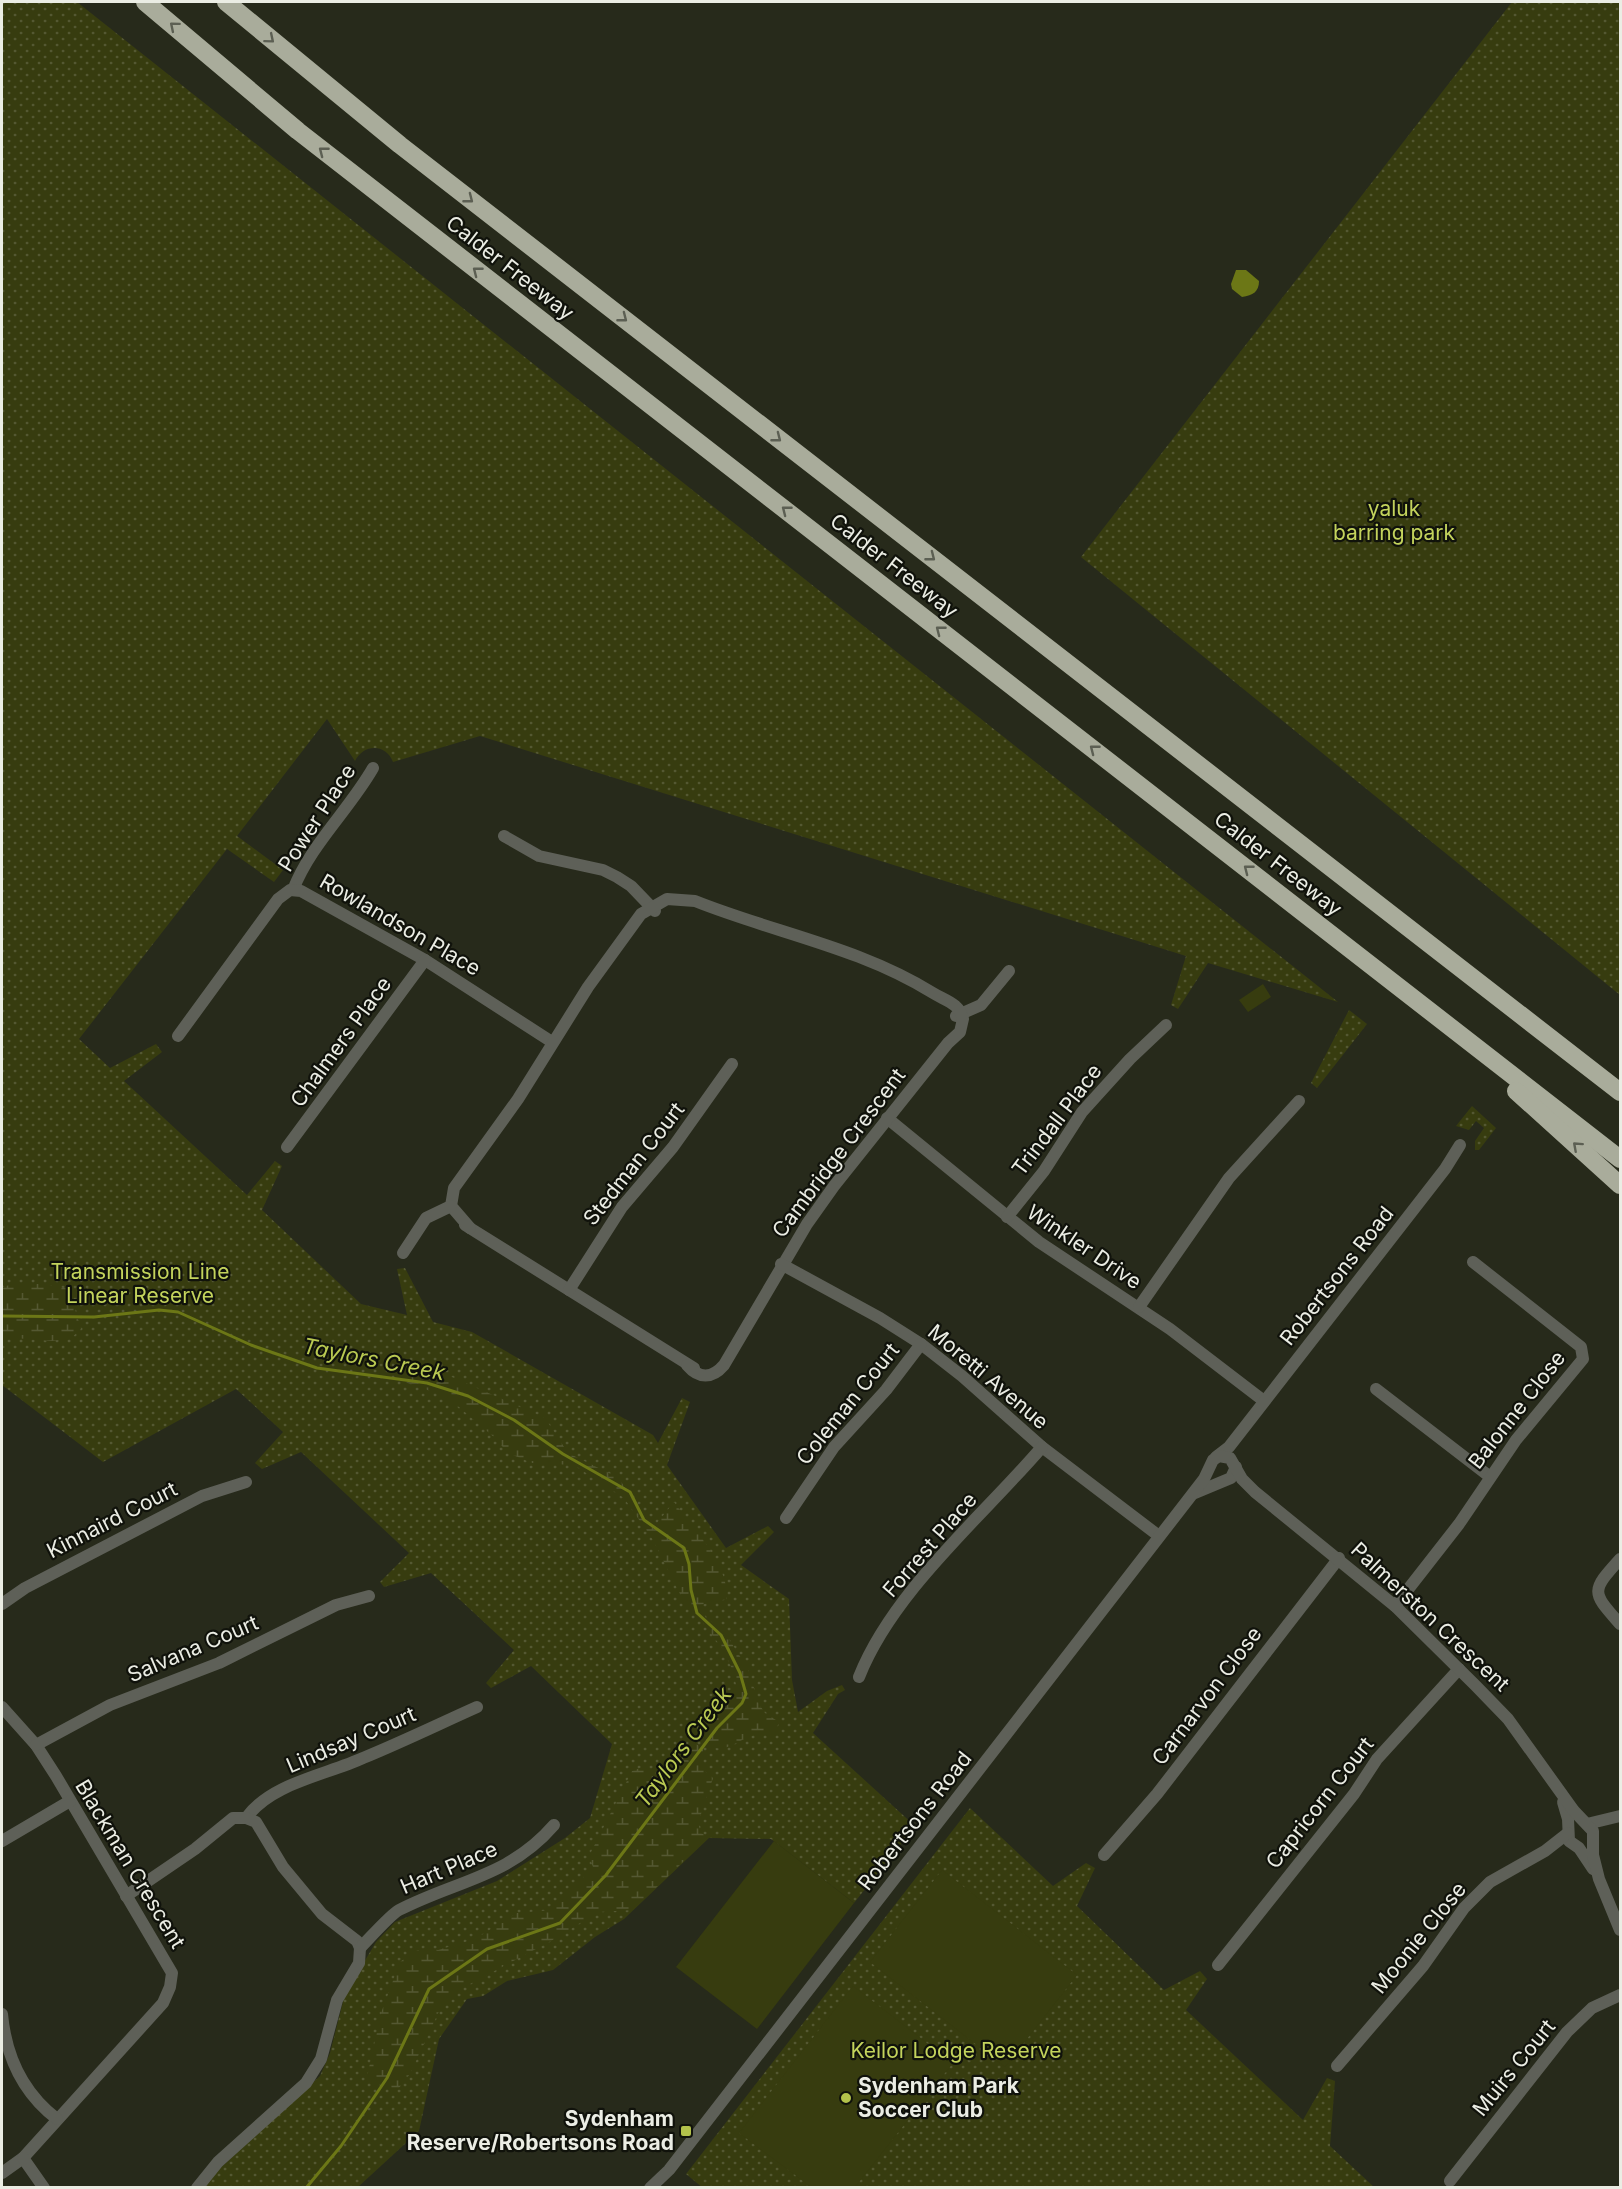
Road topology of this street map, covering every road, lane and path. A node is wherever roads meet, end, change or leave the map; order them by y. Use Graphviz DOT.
graph roads {
  1 [pos="145,2"];
  2 [pos="226,2"];
  3 [pos="373,768"];
  4 [pos="504,836"];
  5 [pos="293,890"];
  6 [pos="1294,905"];
  7 [pos="653,909"];
  8 [pos="425,960"];
  9 [pos="1009,971"];
  10 [pos="959,1016"];
  11 [pos="1166,1025"];
  12 [pos="178,1036"];
  13 [pos="552,1042"];
  14 [pos="732,1064"];
  15 [pos="1617,1089"];
  16 [pos="1299,1101"];
  17 [pos="887,1118"];
  18 [pos="1460,1145"];
  19 [pos="287,1147"];
  20 [pos="1620,1159"];
  21 [pos="1620,1185"];
  22 [pos="447,1208"];
  23 [pos="1007,1217"];
  24 [pos="403,1252"];
  25 [pos="1473,1262"];
  26 [pos="781,1264"];
  27 [pos="569,1290"];
  28 [pos="1139,1308"];
  29 [pos="921,1344"];
  30 [pos="1376,1389"];
  31 [pos="1264,1401"];
  32 [pos="1242,1429"];
  33 [pos="1042,1447"];
  34 [pos="1213,1463"];
  35 [pos="1235,1465"];
  36 [pos="1489,1476"];
  37 [pos="1224,1481"];
  38 [pos="246,1482"];
  39 [pos="1255,1492"];
  40 [pos="1191,1495"];
  41 [pos="786,1518"];
  42 [pos="1160,1536"];
  43 [pos="1339,1558"];
  44 [pos="1620,1559"];
  45 [pos="369,1596"];
  46 [pos="2,1604"];
  47 [pos="1395,1606"];
  48 [pos="1620,1624"];
  49 [pos="1459,1669"];
  50 [pos="859,1677"];
  51 [pos="2,1707"];
  52 [pos="477,1707"];
  53 [pos="36,1745"];
  54 [pos="1558,1790"];
  55 [pos="70,1801"];
  56 [pos="246,1818"];
  57 [pos="1616,1818"];
  58 [pos="1586,1823"];
  59 [pos="554,1825"];
  60 [pos="1568,1831"];
  61 [pos="2,1841"];
  62 [pos="1592,1841"];
  63 [pos="1577,1848"];
  64 [pos="1545,1851"];
  65 [pos="1104,1855"];
  66 [pos="1599,1879"];
  67 [pos="126,1896"];
  68 [pos="1620,1930"];
  69 [pos="360,1948"];
  70 [pos="1218,1965"];
  71 [pos="1620,1995"];
  72 [pos="2,2014"];
  73 [pos="1337,2066"];
  74 [pos="57,2119"];
  75 [pos="23,2158"];
  76 [pos="669,2170"];
  77 [pos="2,2173"];
  78 [pos="1450,2181"];
  79 [pos="45,2187"];
  80 [pos="197,2187"];
  81 [pos="650,2187"];
  82 [pos="659,2187"];
  6 -- 1 [label="highway, Calder Freeway, one-way"];
  2 -- 15 [label="highway, Calder Freeway, one-way"];
  3 -- 5 [label="street, Power Place"];
  4 -- 7 [label="street"];
  5 -- 8 [label="street, Rowlandson Place"];
  5 -- 12 [label="street, Rowlandson Place"];
  6 -- 20 [label="highway, Calder Freeway"];
  21 -- 6 [label="highway, one-way"];
  7 -- 10 [label="street"];
  7 -- 13 [label="street"];
  8 -- 13 [label="street, Rowlandson Place"];
  8 -- 19 [label="street, Chalmers Place"];
  9 -- 10 [label="street"];
  10 -- 17 [label="street, Cambridge Crescent"];
  11 -- 23 [label="street, Trindall Place"];
  13 -- 22 [label="street"];
  14 -- 27 [label="street, Stedman Court"];
  16 -- 28 [label="street"];
  17 -- 23 [label="street, Winkler Drive"];
  17 -- 26 [label="street, Cambridge Crescent"];
  18 -- 31 [label="street, Robertsons Road"];
  22 -- 24 [label="street"];
  22 -- 27 [label="street, Cambridge Crescent"];
  23 -- 28 [label="street, Winkler Drive"];
  25 -- 36 [label="street, Balonne Close"];
  26 -- 27 [label="street, Cambridge Crescent"];
  26 -- 29 [label="street, Moretti Avenue"];
  28 -- 31 [label="street, Winkler Drive"];
  29 -- 33 [label="street, Moretti Avenue"];
  29 -- 41 [label="street, Coleman Court"];
  30 -- 36 [label="street"];
  31 -- 32 [label="street, Robertsons Road"];
  32 -- 34 [label="street, Robertsons Road"];
  32 -- 35 [label="street"];
  33 -- 42 [label="street, Moretti Avenue"];
  33 -- 50 [label="street, Forrest Place"];
  34 -- 35 [label="street"];
  34 -- 37 [label="street"];
  34 -- 40 [label="street, Robertsons Road"];
  35 -- 37 [label="street"];
  35 -- 39 [label="street, Palmerston Crescent"];
  36 -- 47 [label="street, Balonne Close"];
  37 -- 39 [label="street, Palmerston Crescent"];
  37 -- 40 [label="street, Robertsons Road"];
  38 -- 46 [label="street, Kinnaird Court"];
  39 -- 43 [label="street, Palmerston Crescent"];
  40 -- 42 [label="street, Robertsons Road"];
  42 -- 76 [label="street, Robertsons Road"];
  43 -- 47 [label="street, Palmerston Crescent"];
  43 -- 65 [label="street, Carnarvon Close"];
  44 -- 48 [label="street"];
  45 -- 53 [label="street, Salvana Court"];
  47 -- 49 [label="street, Palmerston Crescent"];
  49 -- 54 [label="street, Palmerston Crescent"];
  49 -- 70 [label="street, Capricorn Court"];
  51 -- 53 [label="street, Blackman Crescent"];
  52 -- 56 [label="street, Lindsay Court"];
  53 -- 55 [label="street, Blackman Crescent"];
  54 -- 58 [label="street, Palmerston Crescent"];
  54 -- 60 [label="street, Palmerston Crescent"];
  55 -- 61 [label="street"];
  55 -- 67 [label="street, Blackman Crescent"];
  56 -- 67 [label="street"];
  56 -- 69 [label="street"];
  57 -- 58 [label="street"];
  57 -- 62 [label="street"];
  58 -- 60 [label="street"];
  58 -- 62 [label="street"];
  59 -- 69 [label="street, Hart Place"];
  60 -- 63 [label="street"];
  60 -- 64 [label="street, Moonie Close"];
  62 -- 63 [label="street"];
  62 -- 66 [label="street"];
  63 -- 64 [label="street, Moonie Close"];
  63 -- 66 [label="street"];
  64 -- 73 [label="street, Moonie Close"];
  66 -- 68 [label="street"];
  67 -- 74 [label="street, Blackman Crescent"];
  69 -- 80 [label="street"];
  71 -- 78 [label="street, Muirs Court"];
  72 -- 74 [label="street"];
  74 -- 75 [label="street, Blackman Crescent"];
  75 -- 77 [label="street, Blackman Crescent"];
  75 -- 79 [label="street"];
  76 -- 81 [label="street, Robertsons Road"];
  76 -- 82 [label="street, Robertsons Road"];
}
